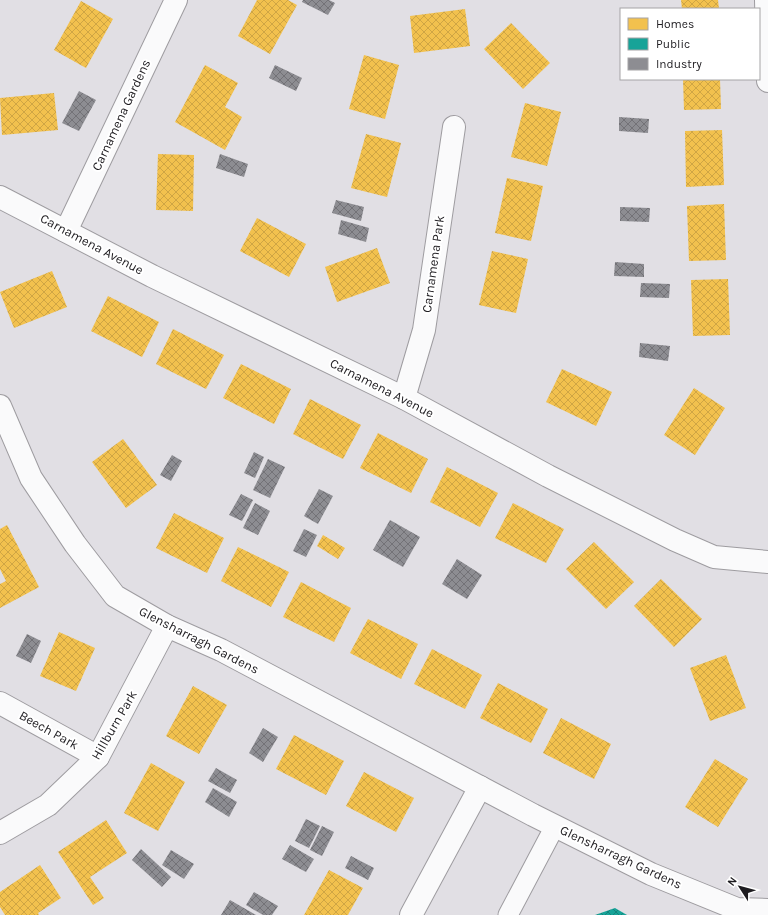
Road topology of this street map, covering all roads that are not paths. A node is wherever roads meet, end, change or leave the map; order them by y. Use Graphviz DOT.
graph roads {
  1 [pos="176,0"];
  2 [pos="766,0"];
  3 [pos="768,81"];
  4 [pos="454,127"];
  5 [pos="0,197"];
  6 [pos="66,231"];
  7 [pos="404,398"];
  8 [pos="0,406"];
  9 [pos="768,562"];
  10 [pos="167,626"];
  11 [pos="0,703"];
  12 [pos="98,757"];
  13 [pos="480,787"];
  14 [pos="555,826"];
  15 [pos="0,833"];
  16 [pos="768,910"];
  17 [pos="411,915"];
  18 [pos="508,915"];
  1 -- 6 [label="street, Carnamena Gardens"];
  2 -- 3 [label="street"];
  4 -- 7 [label="street, Carnamena Park"];
  5 -- 6 [label="street, Carnamena Avenue"];
  6 -- 7 [label="street, Carnamena Avenue"];
  7 -- 9 [label="street, Carnamena Avenue"];
  8 -- 10 [label="street, Glensharragh Gardens"];
  10 -- 12 [label="street, Hillburn Park"];
  10 -- 13 [label="street, Glensharragh Gardens"];
  11 -- 12 [label="street, Beech Park"];
  12 -- 15 [label="street, Hillburn Park"];
  13 -- 14 [label="street, Glensharragh Gardens"];
  13 -- 17 [label="street"];
  14 -- 16 [label="street, Glensharragh Gardens"];
  14 -- 18 [label="lane"];
}
